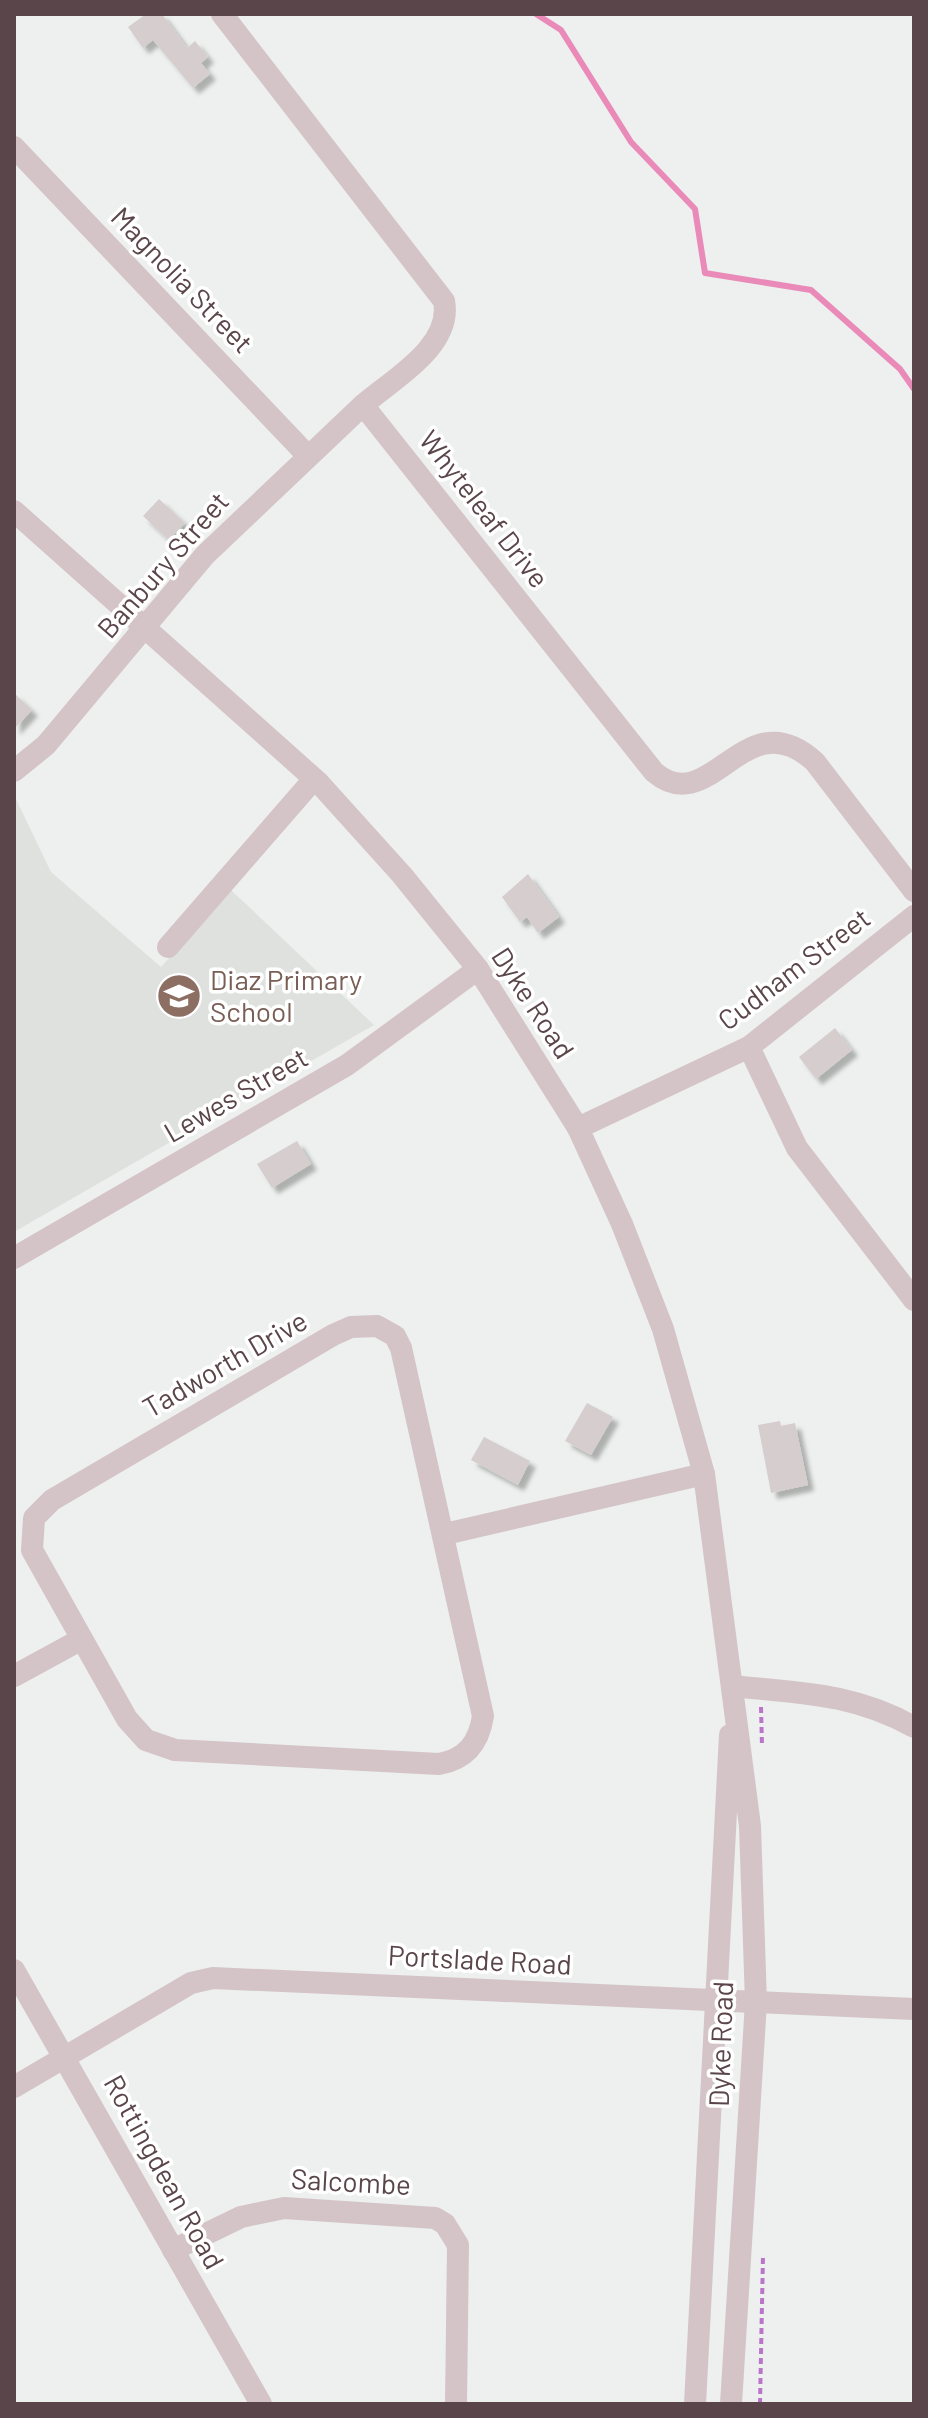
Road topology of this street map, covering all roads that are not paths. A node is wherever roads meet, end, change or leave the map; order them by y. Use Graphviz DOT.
graph roads {
  1 [pos="222,14"];
  2 [pos="14,147"];
  3 [pos="363,405"];
  4 [pos="307,455"];
  5 [pos="14,511"];
  6 [pos="145,629"];
  7 [pos="14,771"];
  8 [pos="314,779"];
  9 [pos="914,891"];
  10 [pos="914,916"];
  11 [pos="168,947"];
  12 [pos="478,969"];
  13 [pos="749,1047"];
  14 [pos="578,1128"];
  15 [pos="14,1258"];
  16 [pos="914,1300"];
  17 [pos="704,1474"];
  18 [pos="445,1534"];
  19 [pos="80,1640"];
  20 [pos="14,1676"];
  21 [pos="732,1686"];
  22 [pos="914,1727"];
  23 [pos="14,1970"];
  24 [pos="714,2001"];
  25 [pos="756,2002"];
  26 [pos="914,2009"];
  27 [pos="65,2058"];
  28 [pos="14,2087"];
  29 [pos="173,2250"];
  30 [pos="261,2404"];
  31 [pos="456,2404"];
  32 [pos="695,2404"];
  33 [pos="731,2404"];
  1 -- 3 [label="street"];
  2 -- 4 [label="street, Magnolia Street"];
  3 -- 4 [label="street, Banbury Street"];
  3 -- 9 [label="street, Whyteleaf Drive"];
  4 -- 6 [label="street, Banbury Street"];
  5 -- 6 [label="street, Dyke Road"];
  6 -- 7 [label="street, Banbury Street"];
  6 -- 8 [label="street, Dyke Road"];
  8 -- 11 [label="street"];
  8 -- 12 [label="street, Dyke Road"];
  10 -- 13 [label="street, Cudham Street"];
  12 -- 14 [label="street, Dyke Road"];
  12 -- 15 [label="street, Lewes Street"];
  13 -- 14 [label="street, Cudham Street"];
  13 -- 16 [label="street"];
  14 -- 17 [label="street, Dyke Road"];
  17 -- 18 [label="street"];
  17 -- 21 [label="street, Dyke Road"];
  18 -- 19 [label="street, Tadworth Drive"];
  18 -- 19 [label="street, Tadworth Drive"];
  19 -- 20 [label="street"];
  21 -- 22 [label="street"];
  21 -- 24 [label="street, Dyke Road"];
  21 -- 25 [label="street, Dyke Road"];
  23 -- 27 [label="street, Rottingdean Road"];
  24 -- 25 [label="street, Portslade Road"];
  24 -- 27 [label="street, Portslade Road"];
  24 -- 32 [label="street, Dyke Road"];
  25 -- 26 [label="street, Portslade Road"];
  25 -- 33 [label="street, Dyke Road"];
  27 -- 28 [label="street, Portslade Road"];
  27 -- 29 [label="street, Rottingdean Road"];
  29 -- 30 [label="street, Rottingdean Road"];
  29 -- 31 [label="street, Salcombe"];
}
